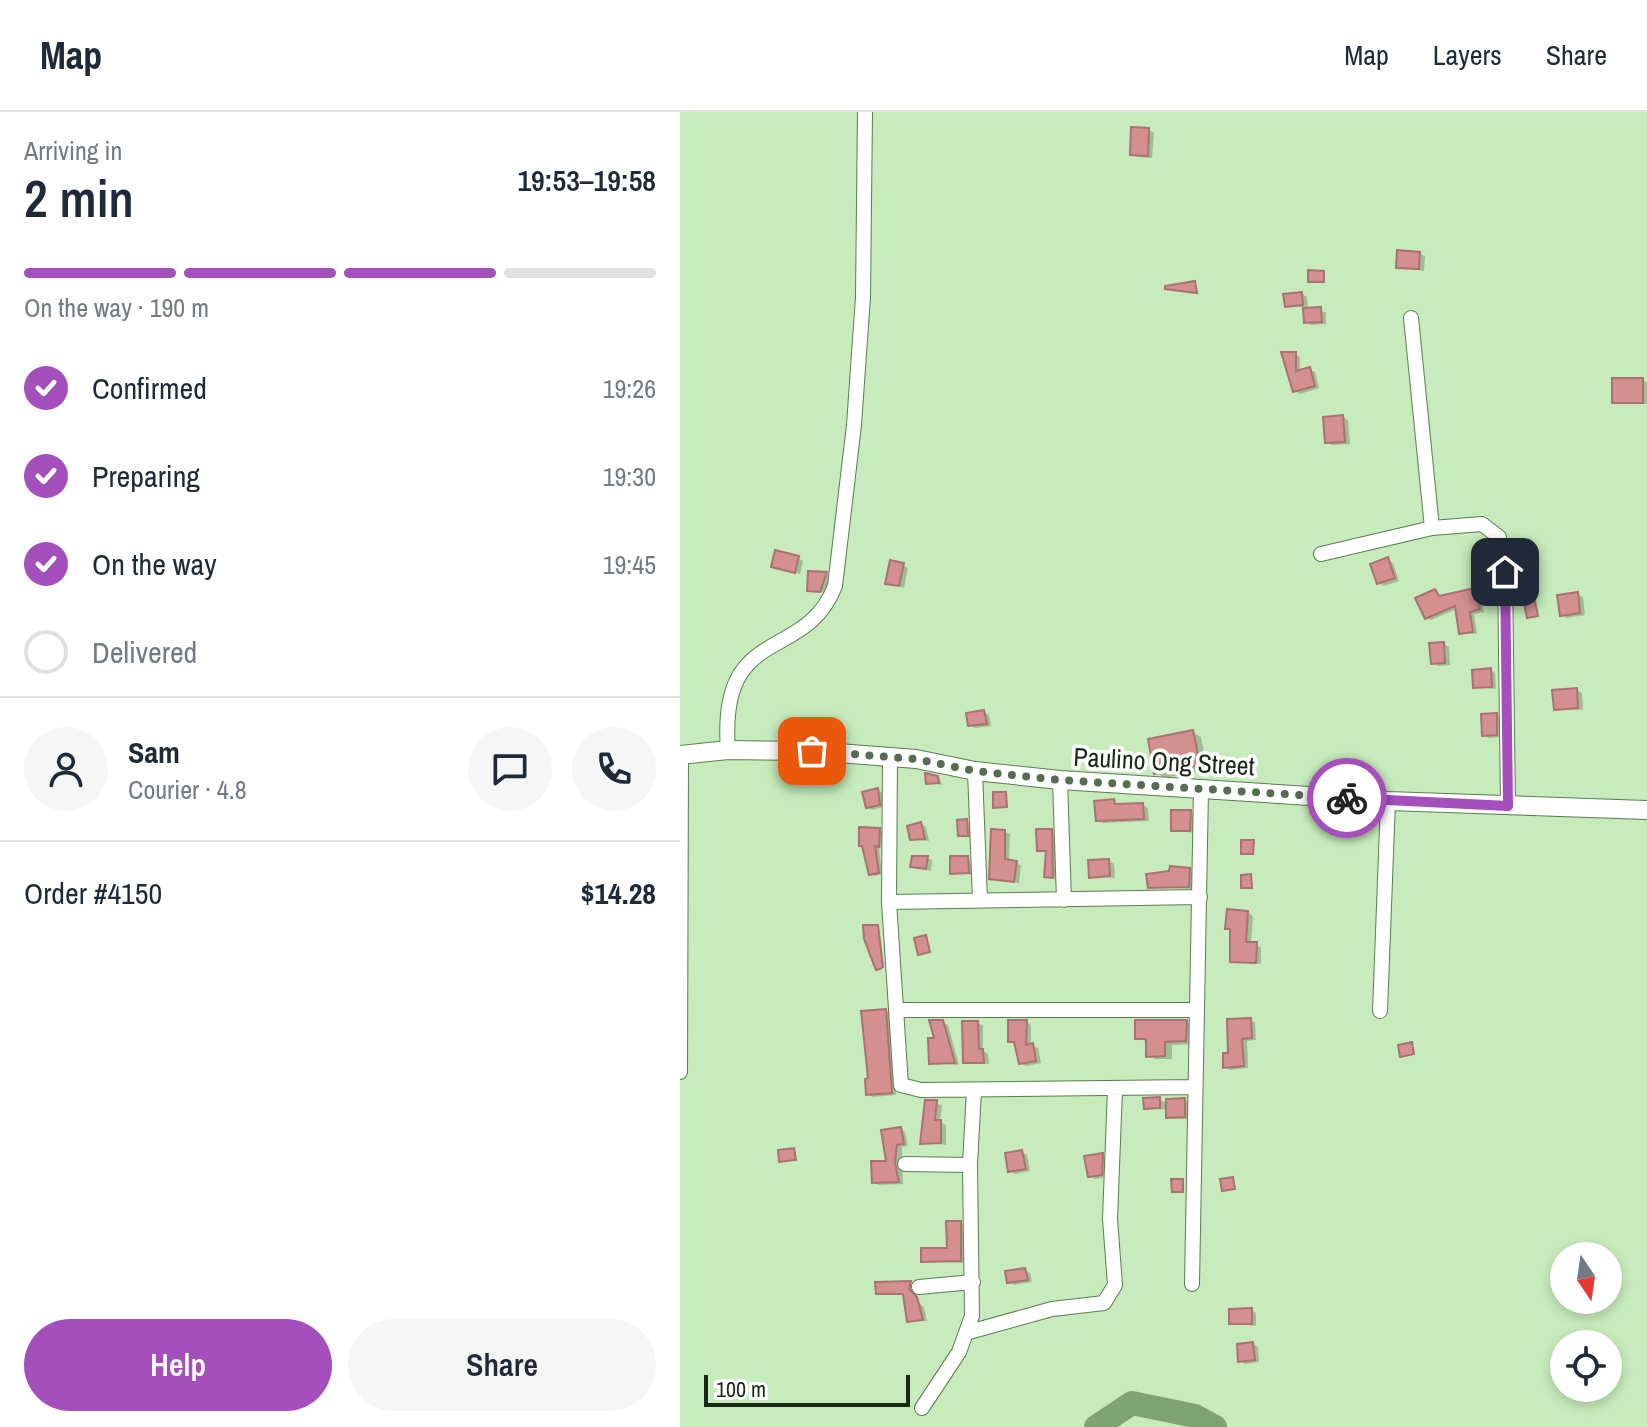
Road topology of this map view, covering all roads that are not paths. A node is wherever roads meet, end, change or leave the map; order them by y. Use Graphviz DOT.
graph roads {
  1 [pos="865,112"];
  2 [pos="1411,318"];
  3 [pos="1432,528"];
  4 [pos="1321,554"];
  5 [pos="728,750"];
  6 [pos="680,755"];
  7 [pos="890,758"];
  8 [pos="975,771"];
  9 [pos="1060,780"];
  10 [pos="1201,789"];
  11 [pos="1388,801"];
  12 [pos="1508,806"];
  13 [pos="1647,810"];
  14 [pos="1200,897"];
  15 [pos="980,900"];
  16 [pos="1064,900"];
  17 [pos="889,902"];
  18 [pos="896,1010"];
  19 [pos="1197,1010"];
  20 [pos="1380,1011"];
  21 [pos="680,1072"];
  22 [pos="1195,1087"];
  23 [pos="1115,1089"];
  24 [pos="974,1090"];
  25 [pos="905,1164"];
  26 [pos="970,1165"];
  27 [pos="973,1282"];
  28 [pos="1192,1284"];
  29 [pos="919,1287"];
  30 [pos="969,1332"];
  31 [pos="922,1408"];
  1 -- 5 [label="street"];
  2 -- 3 [label="street"];
  3 -- 4 [label="street"];
  3 -- 12 [label="street"];
  5 -- 6 [label="street, Paulino Ong Street"];
  5 -- 7 [label="street, Paulino Ong Street"];
  6 -- 21 [label="street"];
  7 -- 8 [label="street, Paulino Ong Street"];
  7 -- 17 [label="street"];
  8 -- 9 [label="street, Paulino Ong Street"];
  8 -- 15 [label="street"];
  9 -- 10 [label="street, Paulino Ong Street"];
  9 -- 16 [label="street"];
  10 -- 11 [label="street, Paulino Ong Street"];
  10 -- 14 [label="street"];
  11 -- 12 [label="street, Paulino Ong Street"];
  11 -- 20 [label="street"];
  12 -- 13 [label="street, Paulino Ong Street"];
  14 -- 16 [label="street"];
  14 -- 19 [label="street"];
  15 -- 16 [label="street"];
  15 -- 17 [label="street"];
  17 -- 18 [label="street"];
  18 -- 19 [label="street"];
  18 -- 24 [label="street"];
  19 -- 22 [label="street"];
  22 -- 23 [label="street"];
  22 -- 28 [label="street"];
  23 -- 24 [label="street"];
  23 -- 30 [label="street"];
  24 -- 26 [label="street"];
  25 -- 26 [label="street"];
  26 -- 27 [label="street"];
  27 -- 29 [label="street"];
  27 -- 30 [label="street"];
  30 -- 31 [label="street"];
}
